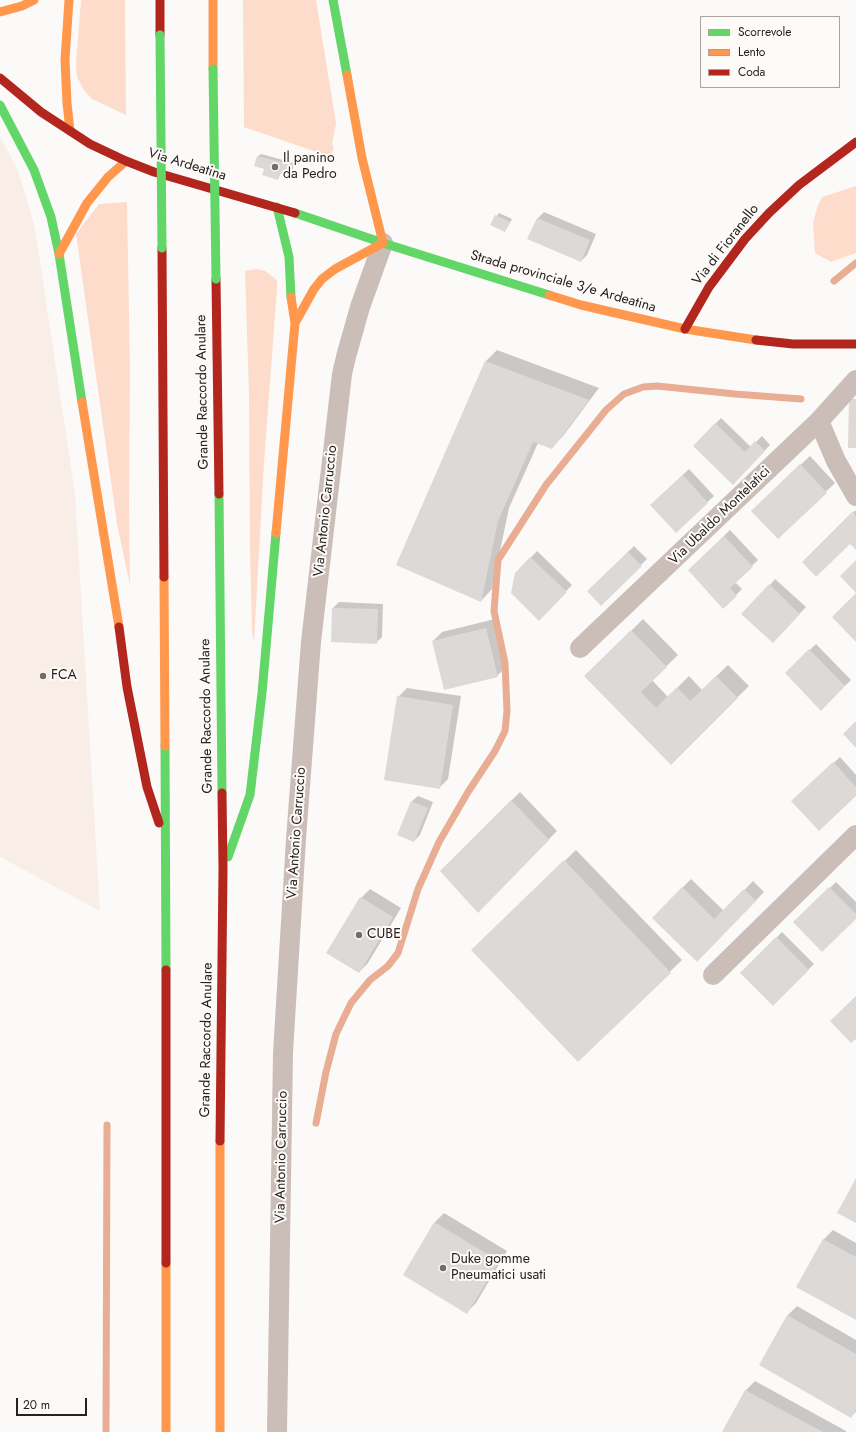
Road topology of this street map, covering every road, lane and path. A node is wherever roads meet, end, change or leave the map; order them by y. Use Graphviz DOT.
graph roads {
  1 [pos="34,0"];
  2 [pos="69,0"];
  3 [pos="160,0"];
  4 [pos="213,0"];
  5 [pos="333,0"];
  6 [pos="0,12"];
  7 [pos="0,78"];
  8 [pos="0,105"];
  9 [pos="70,131"];
  10 [pos="856,142"];
  11 [pos="126,161"];
  12 [pos="277,207"];
  13 [pos="383,243"];
  14 [pos="59,254"];
  15 [pos="295,323"];
  16 [pos="685,329"];
  17 [pos="856,344"];
  18 [pos="856,380"];
  19 [pos="820,420"];
  20 [pos="856,496"];
  21 [pos="580,648"];
  22 [pos="856,835"];
  23 [pos="165,843"];
  24 [pos="223,869"];
  25 [pos="713,975"];
  26 [pos="166,1432"];
  27 [pos="220,1432"];
  28 [pos="277,1432"];
  1 -- 6 [label="main road"];
  2 -- 9 [label="main road"];
  3 -- 23 [label="main road, bridge"];
  4 -- 24 [label="main road, Grande Raccordo Anulare, bridge"];
  5 -- 13 [label="main road"];
  7 -- 9 [label="main road, Via Ardeatina"];
  8 -- 14 [label="main road"];
  9 -- 11 [label="main road, Via Ardeatina"];
  10 -- 16 [label="main road, Via di Fioranello"];
  11 -- 12 [label="main road, Via Ardeatina"];
  11 -- 14 [label="main road"];
  12 -- 13 [label="main road, Via Ardeatina"];
  12 -- 15 [label="main road"];
  13 -- 15 [label="main road"];
  13 -- 16 [label="main road, Strada provinciale 3/e Ardeatina"];
  13 -- 28 [label="street, Via Antonio Carruccio"];
  14 -- 23 [label="main road"];
  15 -- 24 [label="main road"];
  16 -- 17 [label="main road, Strada provinciale 3/e Ardeatina"];
  18 -- 19 [label="street, Via Ubaldo Montelatici"];
  19 -- 20 [label="street"];
  19 -- 21 [label="street, Via Ubaldo Montelatici"];
  22 -- 25 [label="street"];
  23 -- 26 [label="main road"];
  24 -- 27 [label="main road, Grande Raccordo Anulare"];
}
